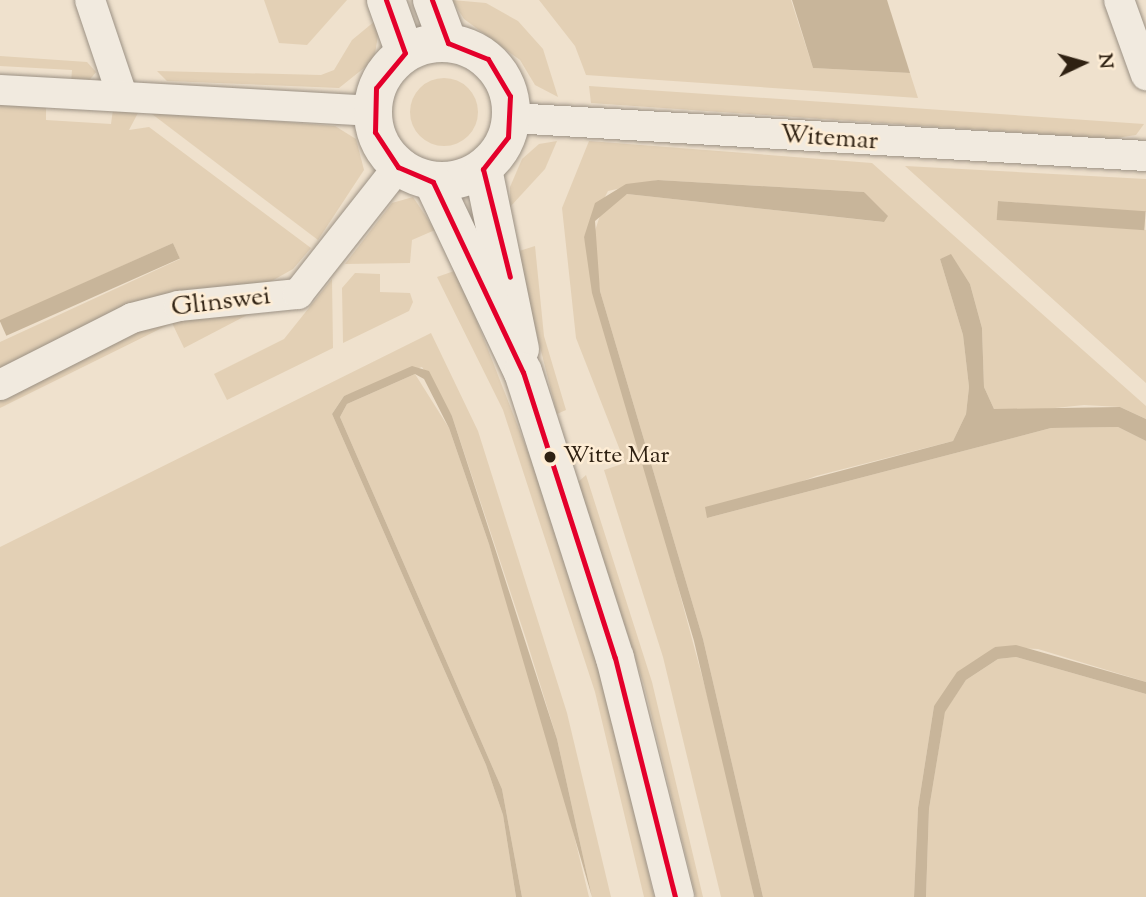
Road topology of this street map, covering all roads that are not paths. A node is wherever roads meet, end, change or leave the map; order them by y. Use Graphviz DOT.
graph roads {
  1 [pos="90,0"];
  2 [pos="386,0"];
  3 [pos="432,0"];
  4 [pos="1119,0"];
  5 [pos="448,43"];
  6 [pos="405,53"];
  7 [pos="1146,75"];
  8 [pos="0,90"];
  9 [pos="122,95"];
  10 [pos="372,111"];
  11 [pos="512,118"];
  12 [pos="1146,156"];
  13 [pos="398,167"];
  14 [pos="483,169"];
  15 [pos="433,182"];
  16 [pos="523,372"];
  17 [pos="0,385"];
  18 [pos="675,897"];
  1 -- 9 [label="street"];
  2 -- 6 [label="street"];
  3 -- 5 [label="street"];
  4 -- 7 [label="street"];
  5 -- 6 [label="street"];
  5 -- 11 [label="street"];
  6 -- 10 [label="street"];
  8 -- 9 [label="street"];
  9 -- 10 [label="street"];
  10 -- 13 [label="street"];
  11 -- 12 [label="street, Witemar"];
  11 -- 14 [label="street"];
  13 -- 15 [label="street"];
  13 -- 17 [label="street, Glinswei"];
  14 -- 15 [label="street"];
  14 -- 16 [label="street"];
  15 -- 16 [label="street"];
  16 -- 18 [label="street"];
}
